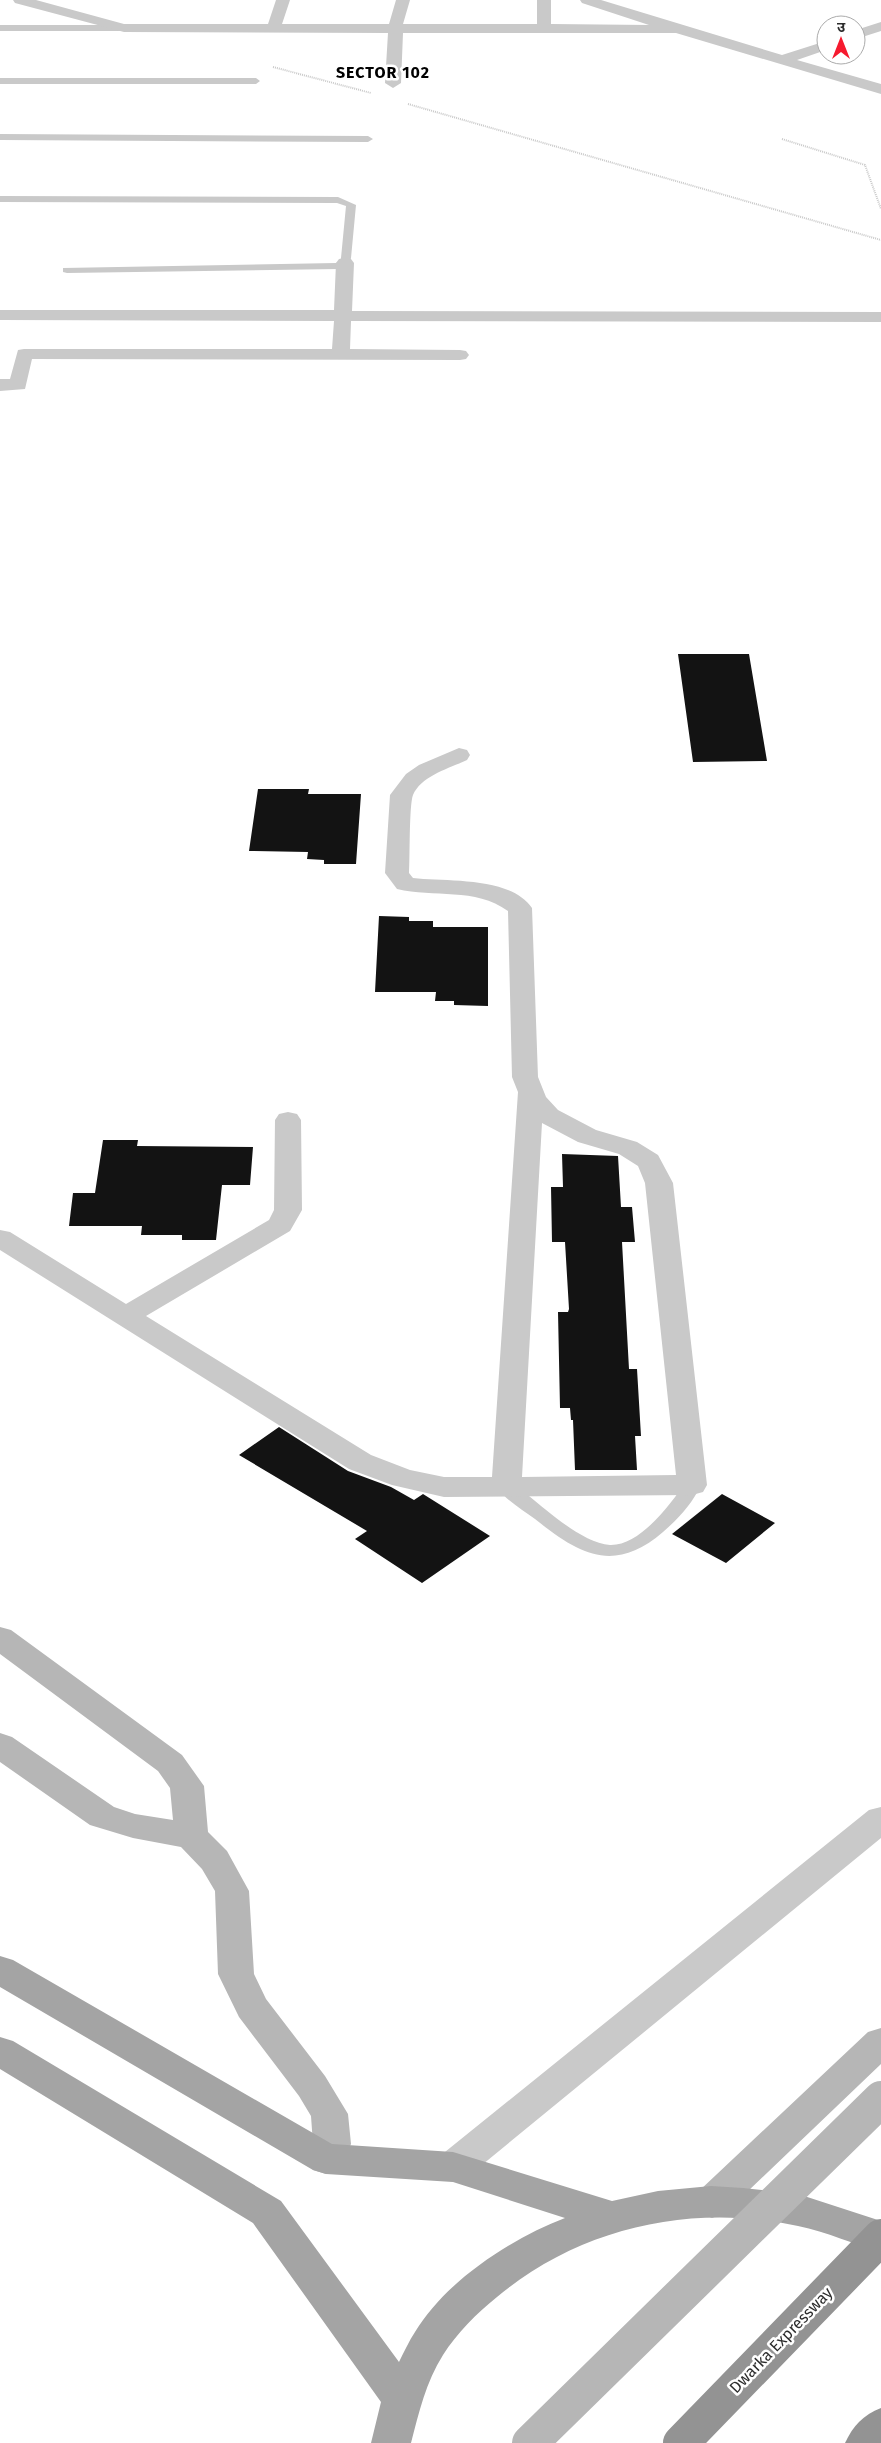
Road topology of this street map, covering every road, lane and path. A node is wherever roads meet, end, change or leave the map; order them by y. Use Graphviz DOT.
graph roads {
  1 [pos="20,0"];
  2 [pos="283,0"];
  3 [pos="403,0"];
  4 [pos="544,0"];
  5 [pos="587,0"];
  6 [pos="881,26"];
  7 [pos="274,27"];
  8 [pos="0,28"];
  9 [pos="124,28"];
  10 [pos="396,28"];
  11 [pos="544,29"];
  12 [pos="677,29"];
  13 [pos="866,31"];
  14 [pos="816,48"];
  15 [pos="782,60"];
  16 [pos="268,66"];
  17 [pos="0,80"];
  18 [pos="256,81"];
  19 [pos="393,83"];
  20 [pos="881,89"];
  21 [pos="372,93"];
  22 [pos="400,101"];
  23 [pos="0,137"];
  24 [pos="368,139"];
  25 [pos="782,139"];
  26 [pos="0,199"];
  27 [pos="881,209"];
  28 [pos="881,240"];
  29 [pos="345,263"];
  30 [pos="67,270"];
  31 [pos="0,315"];
  32 [pos="343,316"];
  33 [pos="881,317"];
  34 [pos="341,355"];
  35 [pos="460,355"];
  36 [pos="0,385"];
  37 [pos="459,755"];
  38 [pos="531,1092"];
  39 [pos="288,1120"];
  40 [pos="0,1238"];
  41 [pos="125,1316"];
  42 [pos="692,1485"];
  43 [pos="506,1487"];
  44 [pos="0,1638"];
  45 [pos="0,1745"];
  46 [pos="881,1819"];
  47 [pos="192,1836"];
  48 [pos="0,1970"];
  49 [pos="881,2042"];
  50 [pos="0,2050"];
  51 [pos="881,2099"];
  52 [pos="326,2159"];
  53 [pos="453,2167"];
  54 [pos="712,2202"];
  55 [pos="609,2216"];
  56 [pos="881,2237"];
  57 [pos="402,2398"];
  58 [pos="881,2426"];
  59 [pos="391,2443"];
  60 [pos="530,2443"];
  61 [pos="681,2443"];
  62 [pos="866,2443"];
  1 -- 9 [label="street"];
  2 -- 7 [label="street"];
  3 -- 10 [label="street"];
  4 -- 11 [label="street"];
  5 -- 12 [label="street"];
  6 -- 13 [label="street"];
  7 -- 9 [label="street"];
  7 -- 10 [label="street"];
  8 -- 9 [label="lane"];
  10 -- 11 [label="street"];
  10 -- 19 [label="street"];
  11 -- 12 [label="street"];
  12 -- 15 [label="street"];
  14 -- 15 [label="street"];
  15 -- 20 [label="street"];
  16 -- 21 [label="path"];
  17 -- 18 [label="lane"];
  22 -- 28 [label="path"];
  23 -- 24 [label="lane"];
  25 -- 27 [label="path"];
  26 -- 29 [label="lane"];
  29 -- 30 [label="lane"];
  29 -- 32 [label="street"];
  31 -- 32 [label="street"];
  32 -- 33 [label="street"];
  32 -- 34 [label="street"];
  34 -- 35 [label="street"];
  34 -- 36 [label="street"];
  37 -- 38 [label="street"];
  38 -- 42 [label="street"];
  38 -- 43 [label="street"];
  39 -- 41 [label="street"];
  40 -- 41 [label="street"];
  41 -- 43 [label="street"];
  42 -- 43 [label="street"];
  42 -- 43 [label="lane"];
  44 -- 47 [label="street"];
  45 -- 47 [label="street"];
  46 -- 53 [label="street"];
  47 -- 52 [label="street"];
  48 -- 52 [label="main road"];
  49 -- 54 [label="street"];
  50 -- 57 [label="main road"];
  51 -- 60 [label="street, bridge"];
  52 -- 53 [label="main road"];
  53 -- 55 [label="main road"];
  54 -- 55 [label="main road"];
  54 -- 56 [label="main road"];
  55 -- 57 [label="main road"];
  56 -- 61 [label="highway, Dwarka Expressway, bridge"];
  57 -- 59 [label="main road"];
  58 -- 62 [label="highway"];
}
